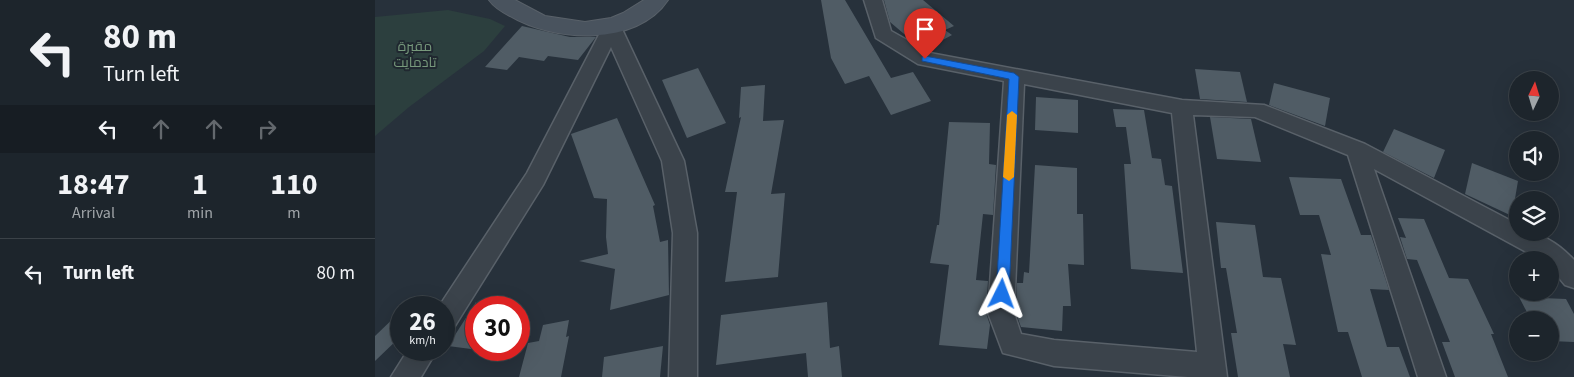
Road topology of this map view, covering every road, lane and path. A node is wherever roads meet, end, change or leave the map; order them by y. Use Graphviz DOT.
graph roads {
  1 [pos="500,0"];
  2 [pos="657,0"];
  3 [pos="661,0"];
  4 [pos="873,0"];
  5 [pos="612,27"];
  6 [pos="1014,77"];
  7 [pos="1182,107"];
  8 [pos="1357,150"];
  9 [pos="1574,277"];
  10 [pos="455,304"];
  11 [pos="416,361"];
  12 [pos="1212,371"];
  13 [pos="405,377"];
  14 [pos="683,377"];
  15 [pos="1432,377"];
  1 -- 5 [label="main road"];
  2 -- 3 [label="street"];
  2 -- 5 [label="main road"];
  4 -- 6 [label="street"];
  5 -- 10 [label="street"];
  5 -- 14 [label="street"];
  6 -- 7 [label="street"];
  6 -- 12 [label="street"];
  7 -- 8 [label="street"];
  7 -- 12 [label="street"];
  8 -- 9 [label="street"];
  8 -- 15 [label="street"];
  11 -- 13 [label="street"];
}
